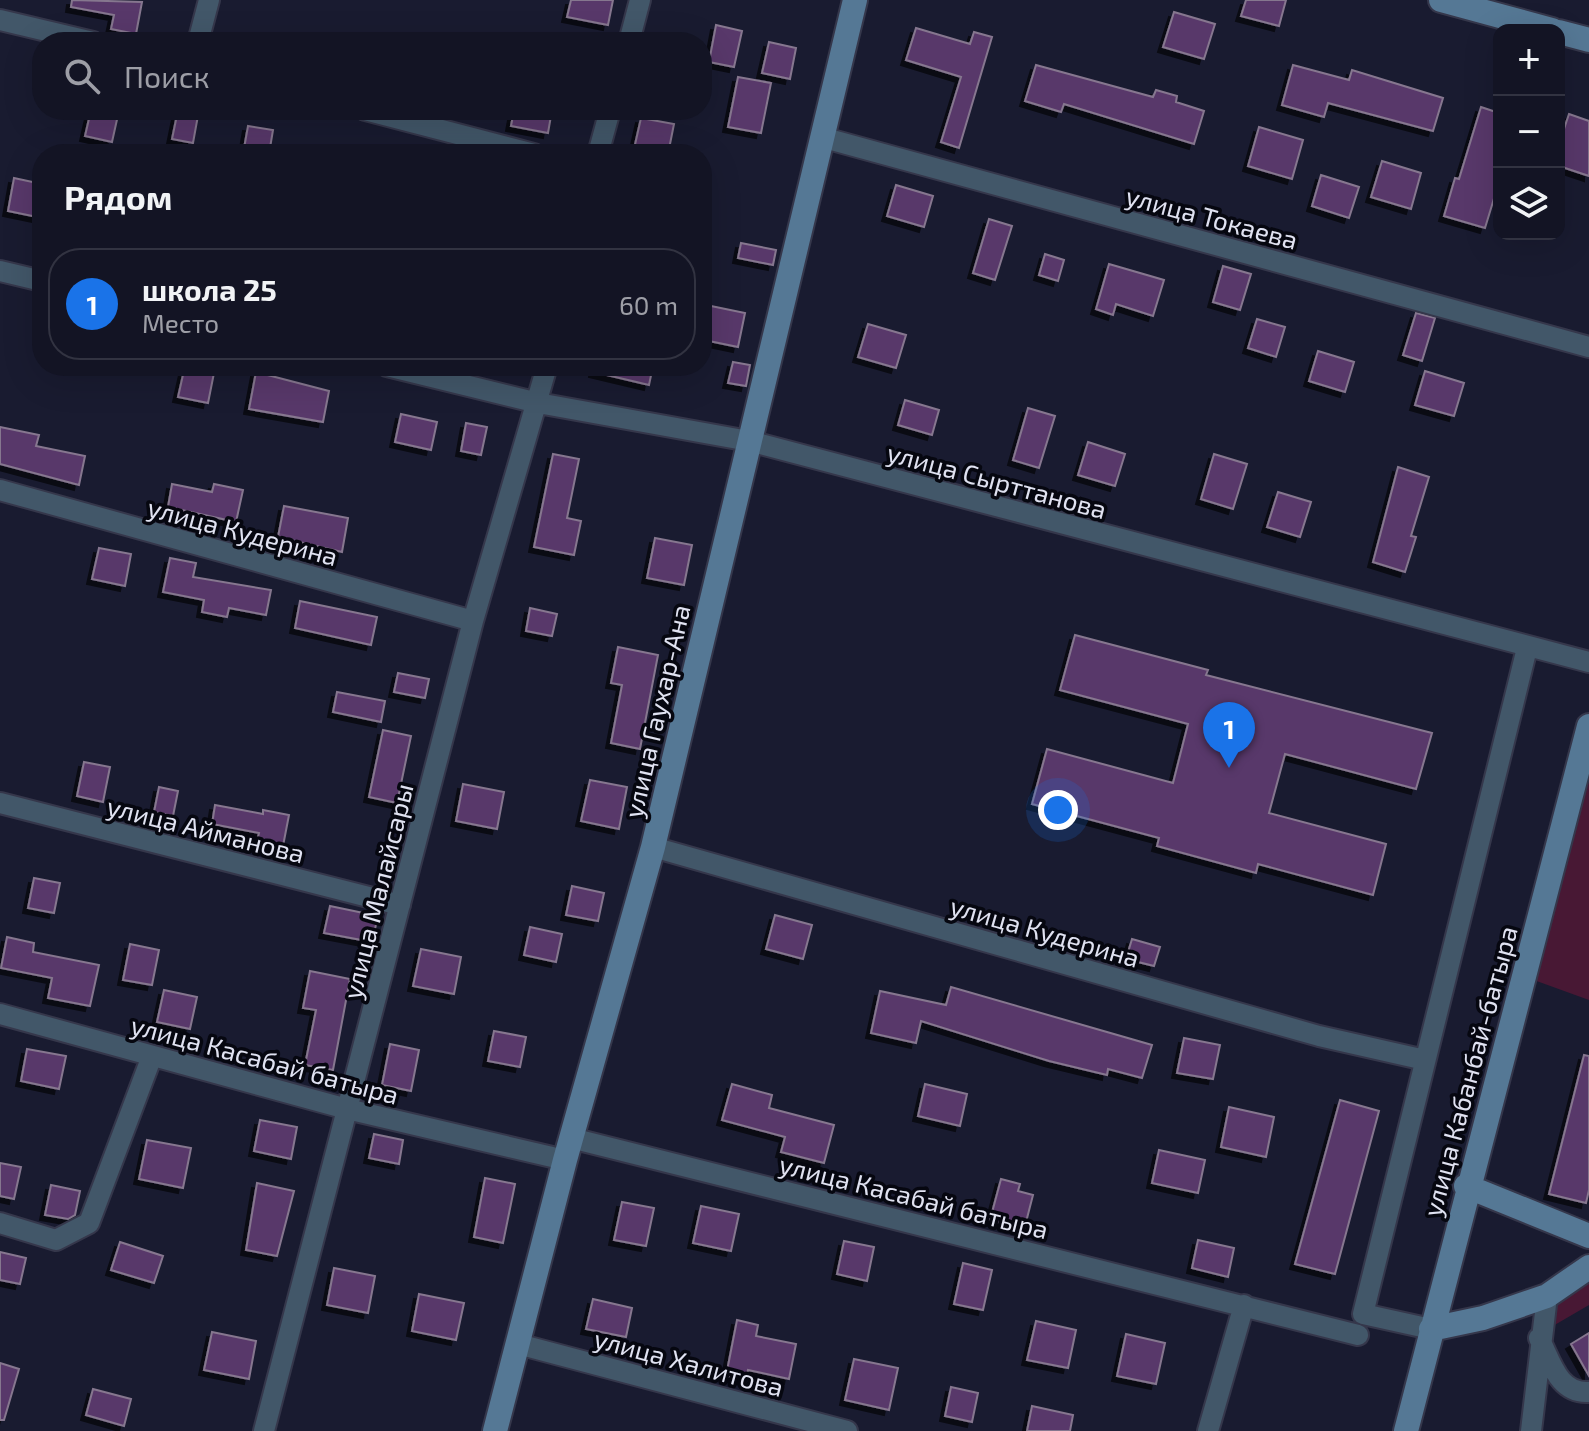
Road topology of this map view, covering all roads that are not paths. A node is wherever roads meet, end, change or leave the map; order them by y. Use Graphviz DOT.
graph roads {
  1 [pos="209,0"];
  2 [pos="640,0"];
  3 [pos="855,0"];
  4 [pos="1441,0"];
  5 [pos="0,20"];
  6 [pos="1530,24"];
  7 [pos="51,32"];
  8 [pos="201,32"];
  9 [pos="632,32"];
  10 [pos="1565,34"];
  11 [pos="1589,40"];
  12 [pos="403,120"];
  13 [pos="607,120"];
  14 [pos="821,137"];
  15 [pos="496,144"];
  16 [pos="601,144"];
  17 [pos="0,271"];
  18 [pos="32,279"];
  19 [pos="1589,347"];
  20 [pos="428,376"];
  21 [pos="545,376"];
  22 [pos="538,403"];
  23 [pos="749,441"];
  24 [pos="0,490"];
  25 [pos="473,621"];
  26 [pos="1527,648"];
  27 [pos="1589,662"];
  28 [pos="1589,726"];
  29 [pos="0,803"];
  30 [pos="653,847"];
  31 [pos="400,905"];
  32 [pos="0,1014"];
  33 [pos="152,1056"];
  34 [pos="1425,1060"];
  35 [pos="347,1109"];
  36 [pos="568,1149"];
  37 [pos="1466,1186"];
  38 [pos="0,1223"];
  39 [pos="1589,1236"];
  40 [pos="1589,1267"];
  41 [pos="1547,1296"];
  42 [pos="1244,1305"];
  43 [pos="1431,1329"];
  44 [pos="1358,1335"];
  45 [pos="1539,1338"];
  46 [pos="518,1344"];
  47 [pos="1589,1392"];
  48 [pos="264,1431"];
  49 [pos="495,1431"];
  50 [pos="847,1431"];
  51 [pos="1208,1431"];
  52 [pos="1406,1431"];
  53 [pos="1531,1431"];
  1 -- 8 [label="street"];
  2 -- 9 [label="street"];
  3 -- 14 [label="street, улица Гаухар-Ана"];
  4 -- 6 [label="street"];
  5 -- 7 [label="street"];
  10 -- 11 [label="street"];
  12 -- 15 [label="street"];
  13 -- 16 [label="street"];
  14 -- 19 [label="street, улица Токаева"];
  14 -- 23 [label="street, улица Гаухар-Ана"];
  17 -- 18 [label="street"];
  20 -- 22 [label="street, улица Сырттанова"];
  21 -- 22 [label="street, улица Малайсары"];
  22 -- 23 [label="street, улица Сырттанова"];
  22 -- 25 [label="street, улица Малайсары"];
  23 -- 26 [label="street, улица Сырттанова"];
  23 -- 30 [label="street, улица Гаухар-Ана"];
  24 -- 25 [label="street, улица Кудерина"];
  25 -- 31 [label="street, улица Малайсары"];
  26 -- 27 [label="street, улица Сырттанова"];
  26 -- 34 [label="street"];
  28 -- 37 [label="street, улица Кабанбай-батыра"];
  29 -- 31 [label="street, улица Айманова"];
  30 -- 34 [label="street, улица Кудерина"];
  30 -- 36 [label="street, улица Гаухар-Ана"];
  31 -- 35 [label="street, улица Малайсары"];
  32 -- 33 [label="street, улица Касабай батыра"];
  33 -- 35 [label="street, улица Касабай батыра"];
  33 -- 38 [label="street"];
  34 -- 43 [label="street"];
  35 -- 36 [label="street, улица Касабай батыра"];
  35 -- 48 [label="street, улица Малайсары"];
  36 -- 42 [label="street, улица Касабай батыра"];
  36 -- 46 [label="street, улица Гаухар-Ана"];
  37 -- 39 [label="street"];
  37 -- 43 [label="street, улица Кабанбай-батыра"];
  40 -- 41 [label="street"];
  41 -- 43 [label="street"];
  41 -- 45 [label="street"];
  42 -- 44 [label="street, улица Касабай батыра"];
  42 -- 51 [label="street"];
  43 -- 52 [label="street, улица Кабанбай-батыра"];
  45 -- 47 [label="street"];
  45 -- 53 [label="street"];
  46 -- 49 [label="street, улица Гаухар-Ана"];
  46 -- 50 [label="street, улица Халитова"];
}
